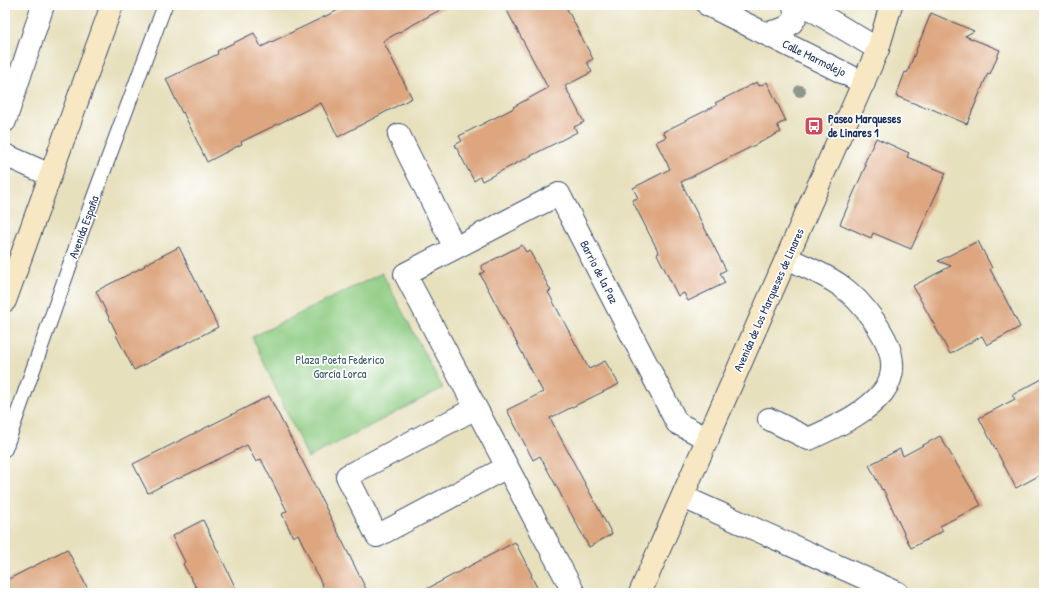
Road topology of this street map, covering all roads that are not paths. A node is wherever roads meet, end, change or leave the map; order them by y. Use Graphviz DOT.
graph roads {
  1 [pos="43,5"];
  2 [pos="112,5"];
  3 [pos="165,5"];
  4 [pos="708,5"];
  5 [pos="794,5"];
  6 [pos="804,5"];
  7 [pos="891,5"];
  8 [pos="764,33"];
  9 [pos="878,49"];
  10 [pos="864,82"];
  11 [pos="5,121"];
  12 [pos="399,135"];
  13 [pos="5,155"];
  14 [pos="50,175"];
  15 [pos="455,248"];
  16 [pos="787,258"];
  17 [pos="5,302"];
  18 [pos="476,408"];
  19 [pos="769,419"];
  20 [pos="708,439"];
  21 [pos="5,449"];
  22 [pos="507,467"];
  23 [pos="682,497"];
  24 [pos="574,593"];
  25 [pos="640,593"];
  26 [pos="898,593"];
  1 -- 11 [label="street"];
  2 -- 14 [label="main road"];
  3 -- 21 [label="lane, Avenida España"];
  4 -- 8 [label="street, Calle Marmolejo"];
  5 -- 8 [label="street, Calle Marmolejo"];
  6 -- 9 [label="street"];
  7 -- 9 [label="main road, Avenida de los Marqueses de Linares"];
  8 -- 10 [label="street, Calle Marmolejo"];
  9 -- 10 [label="main road, Avenida de los Marqueses de Linares"];
  10 -- 16 [label="main road, Avenida de los Marqueses de Linares"];
  12 -- 15 [label="street"];
  13 -- 14 [label="street"];
  14 -- 17 [label="main road"];
  15 -- 18 [label="street, Barrio de la Paz"];
  15 -- 20 [label="street, Barrio de la Paz"];
  16 -- 19 [label="street"];
  16 -- 20 [label="main road, Avenida de los Marqueses de Linares"];
  18 -- 22 [label="street, Barrio de la Paz"];
  18 -- 22 [label="street"];
  20 -- 23 [label="main road, Avenida de los Marqueses de Linares"];
  22 -- 24 [label="street, Barrio de la Paz"];
  23 -- 25 [label="main road, Avenida de los Marqueses de Linares"];
  23 -- 26 [label="street"];
}
